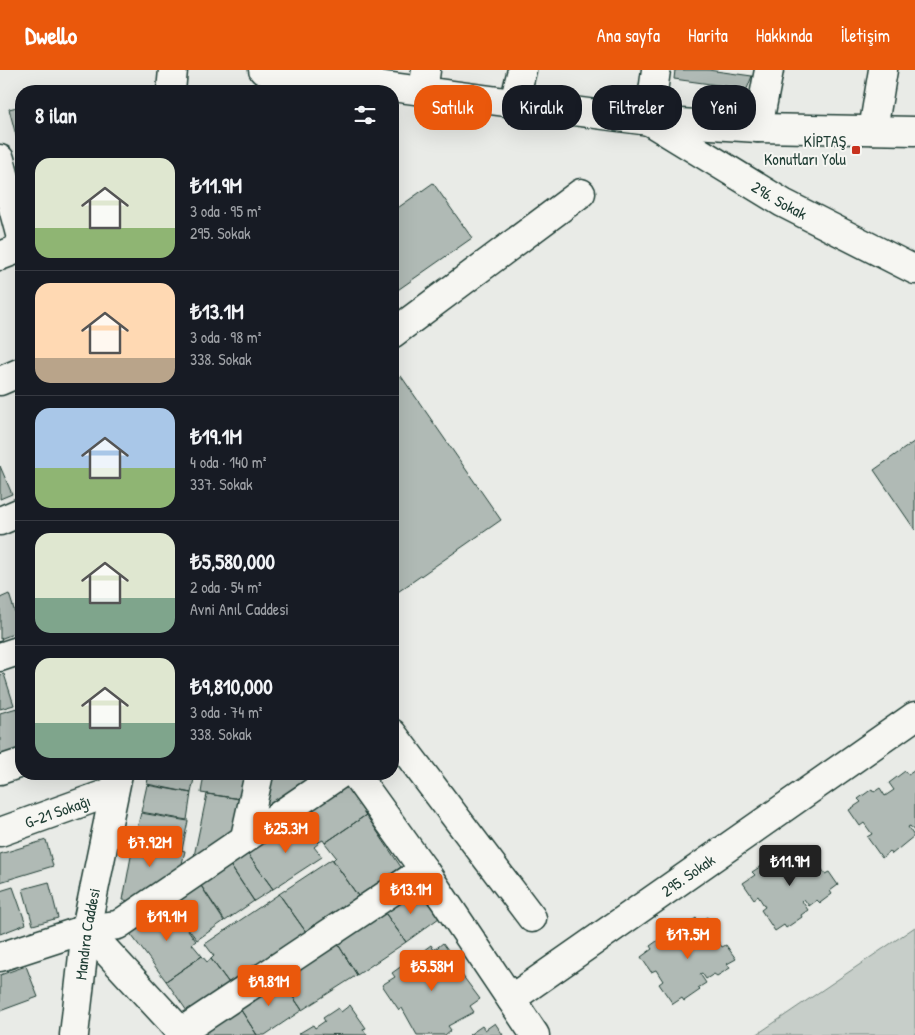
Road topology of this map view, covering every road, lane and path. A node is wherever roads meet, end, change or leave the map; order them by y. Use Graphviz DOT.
graph roads {
  1 [pos="173,70"];
  2 [pos="263,70"];
  3 [pos="522,70"];
  4 [pos="656,70"];
  5 [pos="769,70"];
  6 [pos="883,70"];
  7 [pos="424,81"];
  8 [pos="172,85"];
  9 [pos="518,85"];
  10 [pos="654,85"];
  11 [pos="502,99"];
  12 [pos="682,123"];
  13 [pos="758,128"];
  14 [pos="664,130"];
  15 [pos="873,130"];
  16 [pos="915,131"];
  17 [pos="0,159"];
  18 [pos="581,193"];
  19 [pos="15,215"];
  20 [pos="15,250"];
  21 [pos="0,256"];
  22 [pos="915,270"];
  23 [pos="399,329"];
  24 [pos="15,375"];
  25 [pos="0,381"];
  26 [pos="15,515"];
  27 [pos="0,521"];
  28 [pos="15,652"];
  29 [pos="0,657"];
  30 [pos="915,716"];
  31 [pos="399,742"];
  32 [pos="15,765"];
  33 [pos="0,770"];
  34 [pos="258,780"];
  35 [pos="331,780"];
  36 [pos="359,780"];
  37 [pos="116,782"];
  38 [pos="0,832"];
  39 [pos="245,837"];
  40 [pos="424,870"];
  41 [pos="532,918"];
  42 [pos="86,929"];
  43 [pos="0,956"];
  44 [pos="511,999"];
  45 [pos="183,1033"];
  46 [pos="74,1035"];
  47 [pos="535,1035"];
  1 -- 8 [label="street"];
  2 -- 7 [label="street"];
  3 -- 9 [label="street"];
  4 -- 10 [label="street"];
  5 -- 13 [label="street"];
  6 -- 15 [label="street"];
  7 -- 11 [label="street"];
  12 -- 13 [label="street"];
  13 -- 15 [label="street"];
  14 -- 22 [label="street, 296. Sokak"];
  15 -- 16 [label="street"];
  17 -- 19 [label="street"];
  18 -- 23 [label="street"];
  20 -- 21 [label="street"];
  24 -- 25 [label="street"];
  26 -- 27 [label="street"];
  28 -- 29 [label="street"];
  30 -- 44 [label="street, 295. Sokak"];
  31 -- 41 [label="street"];
  32 -- 33 [label="street"];
  34 -- 39 [label="street"];
  35 -- 39 [label="street"];
  36 -- 40 [label="street"];
  37 -- 38 [label="street, G-21 Sokağı"];
  37 -- 42 [label="street, Mandıra Caddesi"];
  39 -- 42 [label="street"];
  40 -- 44 [label="street"];
  40 -- 45 [label="street"];
  42 -- 43 [label="street"];
  42 -- 45 [label="street"];
  42 -- 46 [label="street, Mandıra Caddesi"];
  44 -- 47 [label="street"];
}
